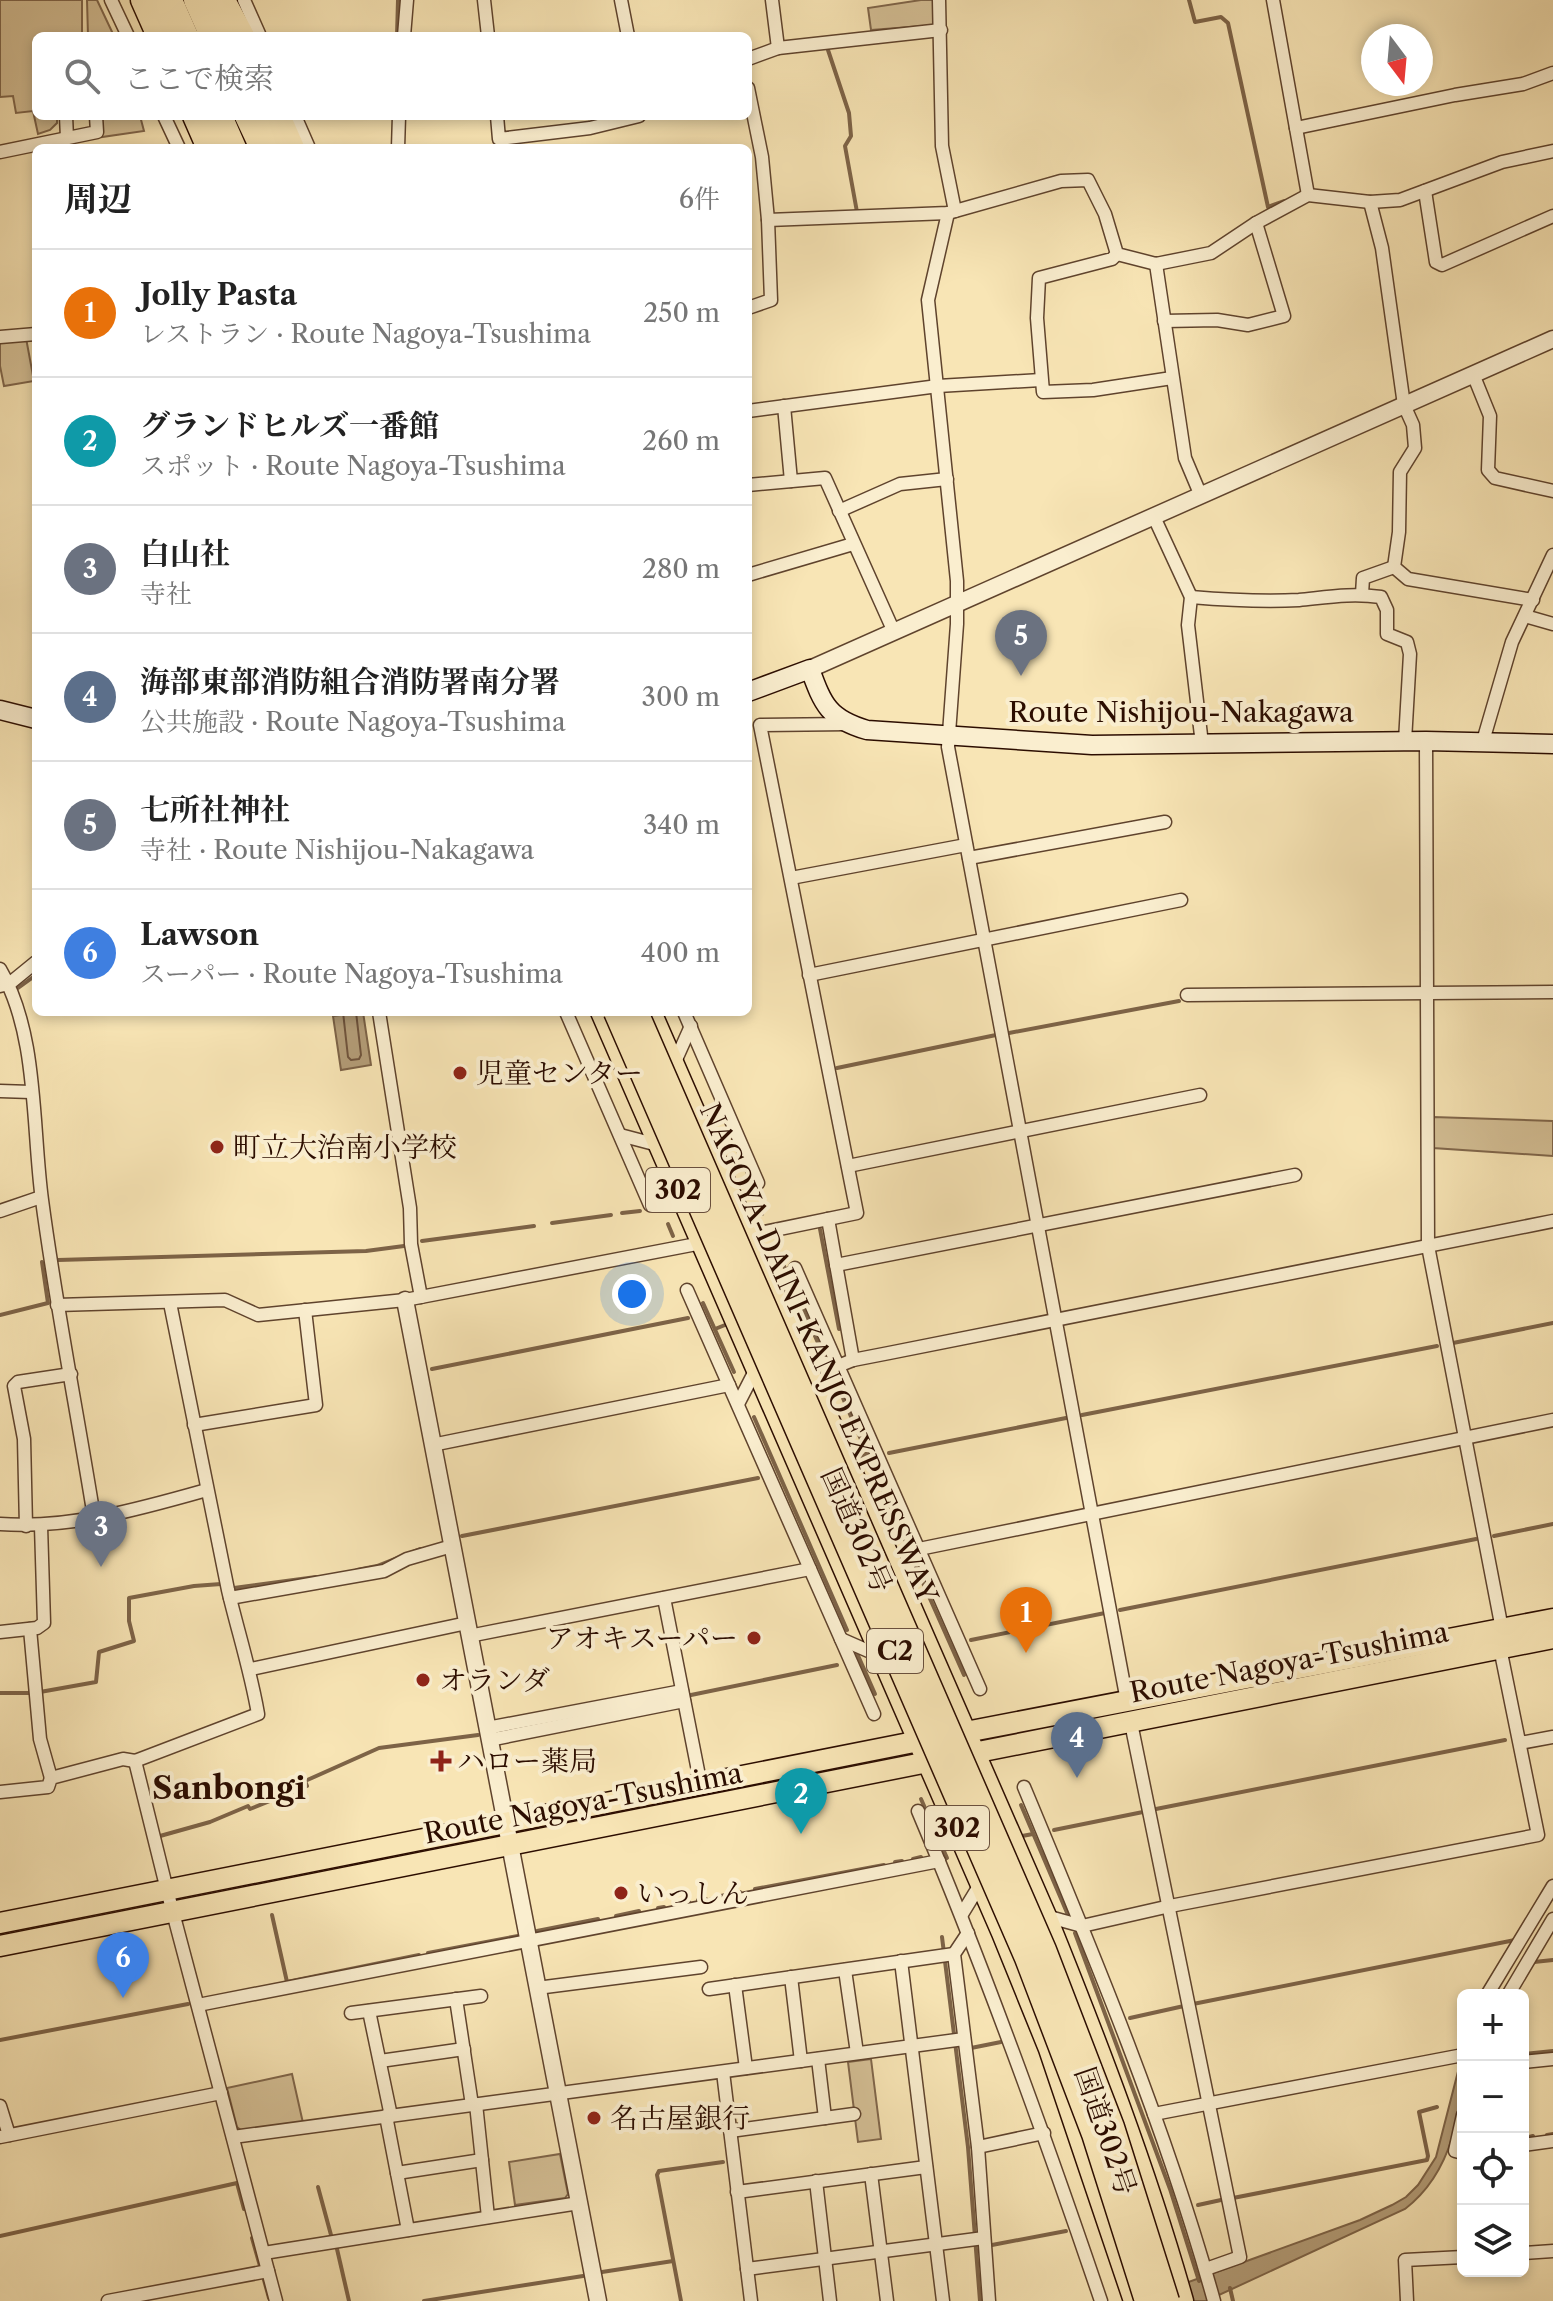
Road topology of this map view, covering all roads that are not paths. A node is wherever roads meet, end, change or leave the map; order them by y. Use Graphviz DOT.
graph roads {
  1 [pos="111,0"];
  2 [pos="120,0"];
  3 [pos="142,0"];
  4 [pos="154,0"];
  5 [pos="171,0"];
  6 [pos="195,0"];
  7 [pos="244,0"];
  8 [pos="407,0"];
  9 [pos="484,0"];
  10 [pos="621,0"];
  11 [pos="772,0"];
  12 [pos="939,0"];
  13 [pos="1273,0"];
  14 [pos="217,1"];
  15 [pos="119,17"];
  16 [pos="941,30"];
  17 [pos="126,32"];
  18 [pos="156,32"];
  19 [pos="168,32"];
  20 [pos="185,32"];
  21 [pos="209,32"];
  22 [pos="225,32"];
  23 [pos="240,32"];
  24 [pos="258,32"];
  25 [pos="404,32"];
  26 [pos="488,32"];
  27 [pos="627,32"];
  28 [pos="778,48"];
  29 [pos="752,58"];
  30 [pos="1553,73"];
  31 [pos="752,108"];
  32 [pos="66,120"];
  33 [pos="96,120"];
  34 [pos="166,120"];
  35 [pos="196,120"];
  36 [pos="208,120"];
  37 [pos="223,120"];
  38 [pos="248,120"];
  39 [pos="261,120"];
  40 [pos="281,120"];
  41 [pos="297,120"];
  42 [pos="399,120"];
  43 [pos="497,120"];
  44 [pos="623,120"];
  45 [pos="1296,128"];
  46 [pos="88,134"];
  47 [pos="67,138"];
  48 [pos="38,144"];
  49 [pos="89,144"];
  50 [pos="177,144"];
  51 [pos="206,144"];
  52 [pos="219,144"];
  53 [pos="233,144"];
  54 [pos="259,144"];
  55 [pos="270,144"];
  56 [pos="291,144"];
  57 [pos="307,144"];
  58 [pos="398,144"];
  59 [pos="32,145"];
  60 [pos="1553,151"];
  61 [pos="0,152"];
  62 [pos="1425,191"];
  63 [pos="1308,195"];
  64 [pos="1370,202"];
  65 [pos="952,212"];
  66 [pos="1553,216"];
  67 [pos="768,220"];
  68 [pos="1256,223"];
  69 [pos="1117,254"];
  70 [pos="1156,264"];
  71 [pos="752,307"];
  72 [pos="1164,321"];
  73 [pos="32,334"];
  74 [pos="0,337"];
  75 [pos="1553,339"];
  76 [pos="1473,374"];
  77 [pos="1172,378"];
  78 [pos="1041,380"];
  79 [pos="938,386"];
  80 [pos="1404,405"];
  81 [pos="784,406"];
  82 [pos="752,410"];
  83 [pos="947,479"];
  84 [pos="791,481"];
  85 [pos="752,485"];
  86 [pos="1553,491"];
  87 [pos="1201,496"];
  88 [pos="839,511"];
  89 [pos="1154,517"];
  90 [pos="853,544"];
  91 [pos="1553,555"];
  92 [pos="1394,567"];
  93 [pos="752,574"];
  94 [pos="1362,594"];
  95 [pos="1191,597"];
  96 [pos="1533,600"];
  97 [pos="957,605"];
  98 [pos="1525,616"];
  99 [pos="1553,624"];
  100 [pos="894,632"];
  101 [pos="810,669"];
  102 [pos="752,691"];
  103 [pos="0,710"];
  104 [pos="32,718"];
  105 [pos="849,724"];
  106 [pos="948,735"];
  107 [pos="1405,741"];
  108 [pos="1426,741"];
  109 [pos="1483,741"];
  110 [pos="1202,744"];
  111 [pos="1553,744"];
  112 [pos="1165,822"];
  113 [pos="968,852"];
  114 [pos="791,878"];
  115 [pos="1181,900"];
  116 [pos="984,939"];
  117 [pos="32,965"];
  118 [pos="0,969"];
  119 [pos="809,975"];
  120 [pos="4,985"];
  121 [pos="1553,992"];
  122 [pos="1427,994"];
  123 [pos="1187,995"];
  124 [pos="380,1016"];
  125 [pos="568,1016"];
  126 [pos="603,1016"];
  127 [pos="615,1016"];
  128 [pos="639,1016"];
  129 [pos="646,1016"];
  130 [pos="653,1016"];
  131 [pos="686,1016"];
  132 [pos="691,1026"];
  133 [pos="674,1064"];
  134 [pos="0,1091"];
  135 [pos="31,1092"];
  136 [pos="1200,1095"];
  137 [pos="684,1118"];
  138 [pos="1021,1131"];
  139 [pos="620,1135"];
  140 [pos="658,1145"];
  141 [pos="848,1166"];
  142 [pos="1295,1175"];
  143 [pos="758,1183"];
  144 [pos="41,1197"];
  145 [pos="650,1205"];
  146 [pos="0,1211"];
  147 [pos="828,1219"];
  148 [pos="1553,1221"];
  149 [pos="1039,1225"];
  150 [pos="749,1235"];
  151 [pos="701,1243"];
  152 [pos="1428,1246"];
  153 [pos="836,1265"];
  154 [pos="795,1268"];
  155 [pos="687,1290"];
  156 [pos="413,1298"];
  157 [pos="170,1303"];
  158 [pos="57,1305"];
  159 [pos="305,1310"];
  160 [pos="1057,1319"];
  161 [pos="803,1357"];
  162 [pos="853,1360"];
  163 [pos="838,1366"];
  164 [pos="756,1369"];
  165 [pos="71,1374"];
  166 [pos="729,1385"];
  167 [pos="738,1404"];
  168 [pos="1553,1420"];
  169 [pos="194,1425"];
  170 [pos="1465,1438"];
  171 [pos="432,1445"];
  172 [pos="207,1490"];
  173 [pos="1093,1513"];
  174 [pos="94,1517"];
  175 [pos="0,1524"];
  176 [pos="26,1526"];
  177 [pos="41,1526"];
  178 [pos="452,1546"];
  179 [pos="919,1549"];
  180 [pos="810,1569"];
  181 [pos="902,1584"];
  182 [pos="230,1598"];
  183 [pos="664,1598"];
  184 [pos="1553,1619"];
  185 [pos="30,1629"];
  186 [pos="468,1630"];
  187 [pos="0,1632"];
  188 [pos="1553,1638"];
  189 [pos="841,1639"];
  190 [pos="1501,1639"];
  191 [pos="882,1657"];
  192 [pos="251,1669"];
  193 [pos="980,1689"];
  194 [pos="683,1696"];
  195 [pos="1127,1701"];
  196 [pos="874,1714"];
  197 [pos="1131,1723"];
  198 [pos="967,1732"];
  199 [pos="488,1734"];
  200 [pos="1553,1737"];
  201 [pos="919,1741"];
  202 [pos="1520,1743"];
  203 [pos="975,1754"];
  204 [pos="135,1761"];
  205 [pos="928,1764"];
  206 [pos="51,1778"];
  207 [pos="701,1786"];
  208 [pos="1024,1787"];
  209 [pos="0,1792"];
  210 [pos="918,1811"];
  211 [pos="505,1824"];
  212 [pos="1553,1832"];
  213 [pos="1538,1835"];
  214 [pos="510,1846"];
  215 [pos="939,1861"];
  216 [pos="981,1883"];
  217 [pos="1553,1886"];
  218 [pos="167,1890"];
  219 [pos="1170,1906"];
  220 [pos="173,1912"];
  221 [pos="962,1914"];
  222 [pos="1046,1916"];
  223 [pos="1553,1919"];
  224 [pos="0,1923"];
  225 [pos="1082,1926"];
  226 [pos="968,1933"];
  227 [pos="528,1940"];
  228 [pos="0,1946"];
  229 [pos="947,1955"];
  230 [pos="901,1961"];
  231 [pos="701,1967"];
  232 [pos="845,1970"];
  233 [pos="791,1977"];
  234 [pos="735,1985"];
  235 [pos="537,1988"];
  236 [pos="709,1989"];
  237 [pos="1491,1989"];
  238 [pos="1512,1989"];
  239 [pos="481,1996"];
  240 [pos="456,1999"];
  241 [pos="198,2005"];
  242 [pos="369,2011"];
  243 [pos="351,2013"];
  244 [pos="957,2040"];
  245 [pos="911,2046"];
  246 [pos="464,2049"];
  247 [pos="857,2053"];
  248 [pos="1457,2053"];
  249 [pos="818,2059"];
  250 [pos="1553,2059"];
  251 [pos="380,2061"];
  252 [pos="801,2061"];
  253 [pos="1529,2061"];
  254 [pos="746,2068"];
  255 [pos="723,2072"];
  256 [pos="221,2093"];
  257 [pos="558,2093"];
  258 [pos="1208,2102"];
  259 [pos="474,2105"];
  260 [pos="0,2106"];
  261 [pos="854,2114"];
  262 [pos="1154,2114"];
  263 [pos="389,2116"];
  264 [pos="825,2118"];
  265 [pos="730,2131"];
  266 [pos="1044,2133"];
  267 [pos="4,2136"];
  268 [pos="233,2137"];
  269 [pos="1553,2141"];
  270 [pos="1529,2144"];
  271 [pos="978,2147"];
  272 [pos="482,2160"];
  273 [pos="926,2167"];
  274 [pos="397,2173"];
  275 [pos="871,2174"];
  276 [pos="816,2181"];
  277 [pos="737,2192"];
  278 [pos="579,2203"];
  279 [pos="488,2217"];
  280 [pos="408,2230"];
  281 [pos="978,2239"];
  282 [pos="936,2245"];
  283 [pos="1553,2251"];
  284 [pos="881,2252"];
  285 [pos="264,2253"];
  286 [pos="1529,2253"];
  287 [pos="1457,2257"];
  288 [pos="825,2259"];
  289 [pos="747,2269"];
  290 [pos="1206,2269"];
  291 [pos="268,2271"];
  292 [pos="1176,2294"];
  293 [pos="1138,2300"];
  294 [pos="108,2301"];
  295 [pos="276,2301"];
  296 [pos="598,2301"];
  297 [pos="751,2301"];
  298 [pos="830,2301"];
  299 [pos="887,2301"];
  300 [pos="943,2301"];
  301 [pos="989,2301"];
  302 [pos="1101,2301"];
  303 [pos="1214,2301"];
  304 [pos="1407,2301"];
  1 -- 15 [label="street"];
  2 -- 15 [label="street"];
  3 -- 18 [label="highway"];
  4 -- 19 [label="main road"];
  5 -- 20 [label="highway"];
  6 -- 21 [label="highway"];
  7 -- 24 [label="street"];
  8 -- 25 [label="street"];
  9 -- 26 [label="street"];
  10 -- 27 [label="street"];
  11 -- 28 [label="street"];
  12 -- 16 [label="street"];
  13 -- 45 [label="street"];
  14 -- 22 [label="highway"];
  14 -- 23 [label="highway"];
  15 -- 17 [label="street"];
  16 -- 28 [label="street"];
  16 -- 65 [label="street"];
  28 -- 29 [label="street"];
  30 -- 45 [label="street"];
  31 -- 67 [label="street"];
  32 -- 47 [label="street"];
  33 -- 46 [label="street"];
  34 -- 50 [label="street"];
  35 -- 51 [label="highway"];
  36 -- 52 [label="main road"];
  37 -- 53 [label="highway"];
  38 -- 54 [label="highway"];
  39 -- 55 [label="highway"];
  40 -- 56 [label="highway"];
  41 -- 57 [label="street"];
  42 -- 58 [label="street"];
  43 -- 44 [label="street"];
  45 -- 63 [label="street"];
  46 -- 47 [label="street"];
  46 -- 49 [label="street"];
  47 -- 48 [label="street"];
  59 -- 61 [label="street"];
  60 -- 62 [label="street"];
  62 -- 64 [label="street"];
  62 -- 66 [label="street"];
  63 -- 64 [label="street"];
  63 -- 68 [label="street"];
  64 -- 80 [label="street"];
  65 -- 67 [label="street"];
  65 -- 69 [label="street"];
  65 -- 79 [label="street"];
  67 -- 71 [label="street"];
  68 -- 70 [label="street"];
  68 -- 72 [label="street"];
  69 -- 70 [label="street"];
  69 -- 78 [label="street"];
  70 -- 72 [label="street"];
  72 -- 77 [label="street"];
  73 -- 74 [label="street"];
  75 -- 76 [label="street"];
  76 -- 80 [label="street"];
  76 -- 86 [label="street"];
  77 -- 78 [label="street"];
  77 -- 87 [label="street"];
  78 -- 79 [label="street"];
  79 -- 81 [label="street"];
  79 -- 83 [label="street"];
  80 -- 87 [label="street"];
  80 -- 92 [label="street"];
  81 -- 82 [label="street"];
  81 -- 84 [label="street"];
  83 -- 88 [label="street"];
  83 -- 97 [label="street"];
  84 -- 85 [label="street"];
  84 -- 88 [label="street"];
  87 -- 89 [label="street"];
  88 -- 90 [label="street"];
  89 -- 95 [label="street"];
  89 -- 97 [label="street"];
  90 -- 93 [label="street"];
  90 -- 100 [label="street"];
  91 -- 96 [label="street"];
  92 -- 94 [label="street"];
  92 -- 96 [label="street"];
  94 -- 95 [label="street"];
  94 -- 107 [label="street"];
  95 -- 110 [label="street"];
  96 -- 98 [label="street"];
  97 -- 100 [label="street"];
  97 -- 106 [label="street"];
  98 -- 99 [label="street"];
  98 -- 109 [label="street"];
  100 -- 101 [label="street"];
  101 -- 102 [label="main road"];
  101 -- 105 [label="main road"];
  103 -- 104 [label="main road"];
  105 -- 106 [label="main road, Route Nishijou-Nakagawa"];
  105 -- 114 [label="street"];
  106 -- 110 [label="main road, Route Nishijou-Nakagawa"];
  106 -- 113 [label="street"];
  107 -- 108 [label="main road, Route Nishijou-Nakagawa"];
  107 -- 110 [label="main road, Route Nishijou-Nakagawa"];
  108 -- 109 [label="main road, Route Nishijou-Nakagawa"];
  108 -- 122 [label="street"];
  109 -- 111 [label="main road, Route Nishijou-Nakagawa"];
  112 -- 113 [label="street"];
  113 -- 114 [label="street"];
  113 -- 116 [label="street"];
  114 -- 119 [label="street"];
  115 -- 116 [label="street"];
  116 -- 119 [label="street"];
  116 -- 138 [label="street"];
  117 -- 120 [label="street"];
  118 -- 120 [label="street"];
  119 -- 141 [label="street"];
  120 -- 135 [label="street"];
  121 -- 122 [label="street"];
  122 -- 123 [label="street"];
  122 -- 152 [label="street"];
  124 -- 156 [label="street"];
  125 -- 139 [label="street"];
  126 -- 140 [label="main road, 国道302号 / 302"];
  127 -- 293 [label="highway, NAGOYA-DAINI-KANJO EXPRESSWAY / C2, bridge"];
  128 -- 137 [label="highway, NAGOYA-DAINI-KANJO EXPRESSWAY / C2, bridge"];
  129 -- 137 [label="highway, bridge"];
  130 -- 133 [label="main road, 国道302号 / 302"];
  131 -- 132 [label="street"];
  132 -- 133 [label="street"];
  132 -- 143 [label="street"];
  133 -- 150 [label="main road, 国道302号 / 302"];
  134 -- 135 [label="street"];
  135 -- 144 [label="street"];
  136 -- 138 [label="street"];
  137 -- 292 [label="highway, NAGOYA-DAINI-KANJO EXPRESSWAY / C2, bridge"];
  138 -- 141 [label="street"];
  138 -- 149 [label="street"];
  139 -- 140 [label="street"];
  139 -- 145 [label="street"];
  140 -- 151 [label="main road, 国道302号 / 302"];
  141 -- 147 [label="street"];
  142 -- 149 [label="street"];
  144 -- 146 [label="street"];
  144 -- 158 [label="street"];
  147 -- 150 [label="street"];
  147 -- 153 [label="street"];
  148 -- 152 [label="street"];
  149 -- 153 [label="street"];
  149 -- 160 [label="street"];
  150 -- 151 [label="street"];
  150 -- 161 [label="main road, 国道302号 / 302"];
  151 -- 156 [label="street"];
  151 -- 164 [label="main road, 国道302号 / 302"];
  152 -- 160 [label="street"];
  152 -- 170 [label="street"];
  153 -- 162 [label="street"];
  154 -- 163 [label="street"];
  155 -- 166 [label="street"];
  156 -- 159 [label="street"];
  156 -- 171 [label="street"];
  157 -- 158 [label="street"];
  157 -- 159 [label="street"];
  157 -- 169 [label="street"];
  158 -- 165 [label="street"];
  159 -- 169 [label="street"];
  160 -- 162 [label="street"];
  160 -- 173 [label="street"];
  161 -- 163 [label="street"];
  161 -- 181 [label="main road, 国道302号 / 302"];
  162 -- 163 [label="street"];
  163 -- 179 [label="street"];
  164 -- 167 [label="street"];
  164 -- 191 [label="main road, 国道302号 / 302"];
  165 -- 174 [label="street"];
  165 -- 176 [label="street"];
  166 -- 167 [label="street"];
  166 -- 171 [label="street"];
  167 -- 180 [label="street"];
  168 -- 170 [label="street"];
  169 -- 172 [label="street"];
  170 -- 173 [label="street"];
  170 -- 190 [label="street"];
  171 -- 178 [label="street"];
  172 -- 174 [label="street"];
  172 -- 182 [label="street"];
  173 -- 179 [label="street"];
  173 -- 195 [label="street"];
  174 -- 177 [label="street"];
  175 -- 176 [label="street"];
  176 -- 177 [label="street"];
  177 -- 185 [label="street"];
  178 -- 182 [label="street"];
  178 -- 186 [label="street"];
  179 -- 181 [label="street"];
  179 -- 193 [label="street"];
  180 -- 183 [label="street"];
  180 -- 189 [label="street"];
  181 -- 198 [label="main road, 国道302号 / 302"];
  182 -- 192 [label="street"];
  183 -- 186 [label="street"];
  183 -- 194 [label="street"];
  184 -- 190 [label="main road, Route Nagoya-Tsushima"];
  185 -- 187 [label="street"];
  185 -- 206 [label="street"];
  186 -- 192 [label="street"];
  186 -- 199 [label="street"];
  188 -- 190 [label="main road, Route Nagoya-Tsushima"];
  189 -- 191 [label="street"];
  189 -- 196 [label="street"];
  190 -- 195 [label="main road, Route Nagoya-Tsushima"];
  190 -- 197 [label="main road, Route Nagoya-Tsushima"];
  190 -- 202 [label="street"];
  191 -- 201 [label="main road, 国道302号 / 302"];
  192 -- 204 [label="street"];
  194 -- 199 [label="street"];
  194 -- 207 [label="street"];
  195 -- 198 [label="main road, Route Nagoya-Tsushima"];
  197 -- 203 [label="main road, Route Nagoya-Tsushima"];
  197 -- 219 [label="street"];
  198 -- 201 [label="main road, Route Nagoya-Tsushima"];
  198 -- 203 [label="main road, 国道302号 / 302"];
  199 -- 211 [label="street"];
  200 -- 202 [label="street"];
  201 -- 205 [label="main road, 国道302号 / 302"];
  201 -- 207 [label="main road, Route Nagoya-Tsushima"];
  202 -- 213 [label="street"];
  203 -- 205 [label="main road, Route Nagoya-Tsushima"];
  203 -- 222 [label="main road, 国道302号 / 302"];
  204 -- 206 [label="street"];
  204 -- 218 [label="street"];
  205 -- 214 [label="main road, Route Nagoya-Tsushima"];
  205 -- 216 [label="main road, 国道302号 / 302"];
  206 -- 209 [label="street"];
  207 -- 211 [label="main road, Route Nagoya-Tsushima"];
  208 -- 225 [label="street"];
  210 -- 215 [label="street"];
  211 -- 214 [label="street"];
  211 -- 218 [label="main road, Route Nagoya-Tsushima"];
  212 -- 213 [label="street"];
  213 -- 219 [label="street"];
  214 -- 220 [label="main road, Route Nagoya-Tsushima"];
  214 -- 227 [label="street"];
  215 -- 221 [label="street"];
  215 -- 227 [label="street"];
  216 -- 221 [label="street"];
  216 -- 293 [label="main road, 国道302号 / 302"];
  217 -- 237 [label="street"];
  218 -- 220 [label="street"];
  218 -- 224 [label="main road, Route Nagoya-Tsushima"];
  219 -- 225 [label="street"];
  219 -- 258 [label="street"];
  220 -- 228 [label="main road, Route Nagoya-Tsushima"];
  220 -- 241 [label="street"];
  221 -- 226 [label="street"];
  222 -- 225 [label="street"];
  222 -- 292 [label="main road, 国道302号 / 302"];
  223 -- 238 [label="street"];
  225 -- 262 [label="street"];
  226 -- 229 [label="street"];
  226 -- 266 [label="street"];
  227 -- 235 [label="street"];
  227 -- 241 [label="street"];
  229 -- 230 [label="street"];
  229 -- 244 [label="street"];
  230 -- 232 [label="street"];
  230 -- 245 [label="street"];
  231 -- 235 [label="street"];
  232 -- 233 [label="street"];
  232 -- 247 [label="street"];
  233 -- 234 [label="street"];
  233 -- 252 [label="street"];
  234 -- 236 [label="street"];
  234 -- 254 [label="street"];
  235 -- 257 [label="street"];
  239 -- 240 [label="street"];
  240 -- 242 [label="street"];
  240 -- 246 [label="street"];
  241 -- 256 [label="street"];
  242 -- 243 [label="street"];
  242 -- 251 [label="street"];
  244 -- 245 [label="street"];
  244 -- 271 [label="street"];
  245 -- 247 [label="street"];
  245 -- 273 [label="street"];
  246 -- 251 [label="street"];
  246 -- 259 [label="street"];
  247 -- 249 [label="street"];
  248 -- 258 [label="street"];
  249 -- 252 [label="street"];
  249 -- 264 [label="street"];
  250 -- 253 [label="street"];
  251 -- 263 [label="street"];
  252 -- 254 [label="street"];
  254 -- 255 [label="street"];
  255 -- 257 [label="street"];
  255 -- 265 [label="street"];
  256 -- 267 [label="street"];
  256 -- 268 [label="street"];
  257 -- 259 [label="street"];
  257 -- 278 [label="street"];
  258 -- 262 [label="street"];
  258 -- 290 [label="street"];
  259 -- 263 [label="street"];
  259 -- 272 [label="street"];
  260 -- 267 [label="street"];
  261 -- 264 [label="street"];
  262 -- 290 [label="street"];
  263 -- 268 [label="street"];
  263 -- 274 [label="street"];
  264 -- 265 [label="street"];
  265 -- 277 [label="street"];
  266 -- 271 [label="street"];
  266 -- 302 [label="street"];
  268 -- 285 [label="street"];
  269 -- 270 [label="street"];
  271 -- 281 [label="street"];
  272 -- 274 [label="street"];
  272 -- 279 [label="street"];
  273 -- 275 [label="street"];
  273 -- 282 [label="street"];
  274 -- 280 [label="street"];
  275 -- 276 [label="street"];
  275 -- 284 [label="street"];
  276 -- 277 [label="street"];
  276 -- 288 [label="street"];
  277 -- 289 [label="street"];
  278 -- 279 [label="street"];
  278 -- 296 [label="street"];
  279 -- 280 [label="street"];
  280 -- 285 [label="street"];
  281 -- 282 [label="street"];
  281 -- 301 [label="street"];
  282 -- 284 [label="street"];
  282 -- 300 [label="street"];
  283 -- 286 [label="street"];
  284 -- 288 [label="street"];
  284 -- 299 [label="street"];
  285 -- 291 [label="street"];
  287 -- 304 [label="street"];
  288 -- 289 [label="street"];
  288 -- 298 [label="street"];
  289 -- 297 [label="street"];
  290 -- 303 [label="street"];
  291 -- 294 [label="street"];
  291 -- 295 [label="street"];
}
